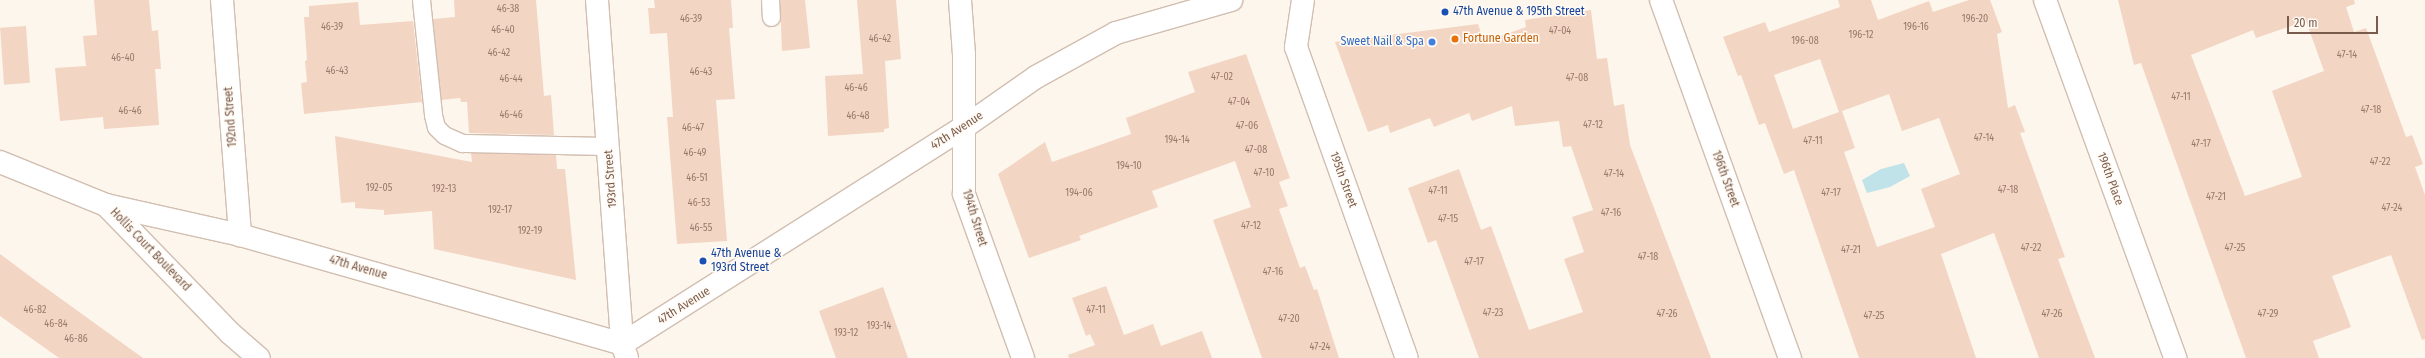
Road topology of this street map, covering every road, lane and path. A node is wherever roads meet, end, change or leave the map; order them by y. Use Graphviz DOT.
graph roads {
  1 [pos="222,0"];
  2 [pos="422,0"];
  3 [pos="597,0"];
  4 [pos="960,0"];
  5 [pos="1231,0"];
  6 [pos="1303,0"];
  7 [pos="1661,0"];
  8 [pos="2046,0"];
  9 [pos="963,128"];
  10 [pos="608,146"];
  11 [pos="0,162"];
  12 [pos="106,205"];
  13 [pos="240,234"];
  14 [pos="230,333"];
  15 [pos="625,351"];
  16 [pos="239,358"];
  17 [pos="259,358"];
  18 [pos="1023,358"];
  19 [pos="1407,358"];
  20 [pos="1790,358"];
  21 [pos="2175,358"];
  1 -- 13 [label="street, 192nd Street"];
  2 -- 10 [label="lane"];
  3 -- 10 [label="street, 193rd Street"];
  4 -- 9 [label="street, 194th Street"];
  5 -- 9 [label="street, 47th Avenue"];
  6 -- 19 [label="street, 195th Street"];
  7 -- 20 [label="street, 196th Street"];
  8 -- 21 [label="street, 196th Place"];
  9 -- 15 [label="street, 47th Avenue"];
  9 -- 18 [label="street, 194th Street"];
  10 -- 15 [label="street, 193rd Street"];
  11 -- 12 [label="street, Hollis Court Boulevard"];
  12 -- 13 [label="street, 47th Avenue"];
  12 -- 14 [label="street, Hollis Court Boulevard"];
  13 -- 15 [label="street, 47th Avenue"];
  14 -- 16 [label="street"];
  14 -- 17 [label="street, Hollis Court Boulevard"];
}
